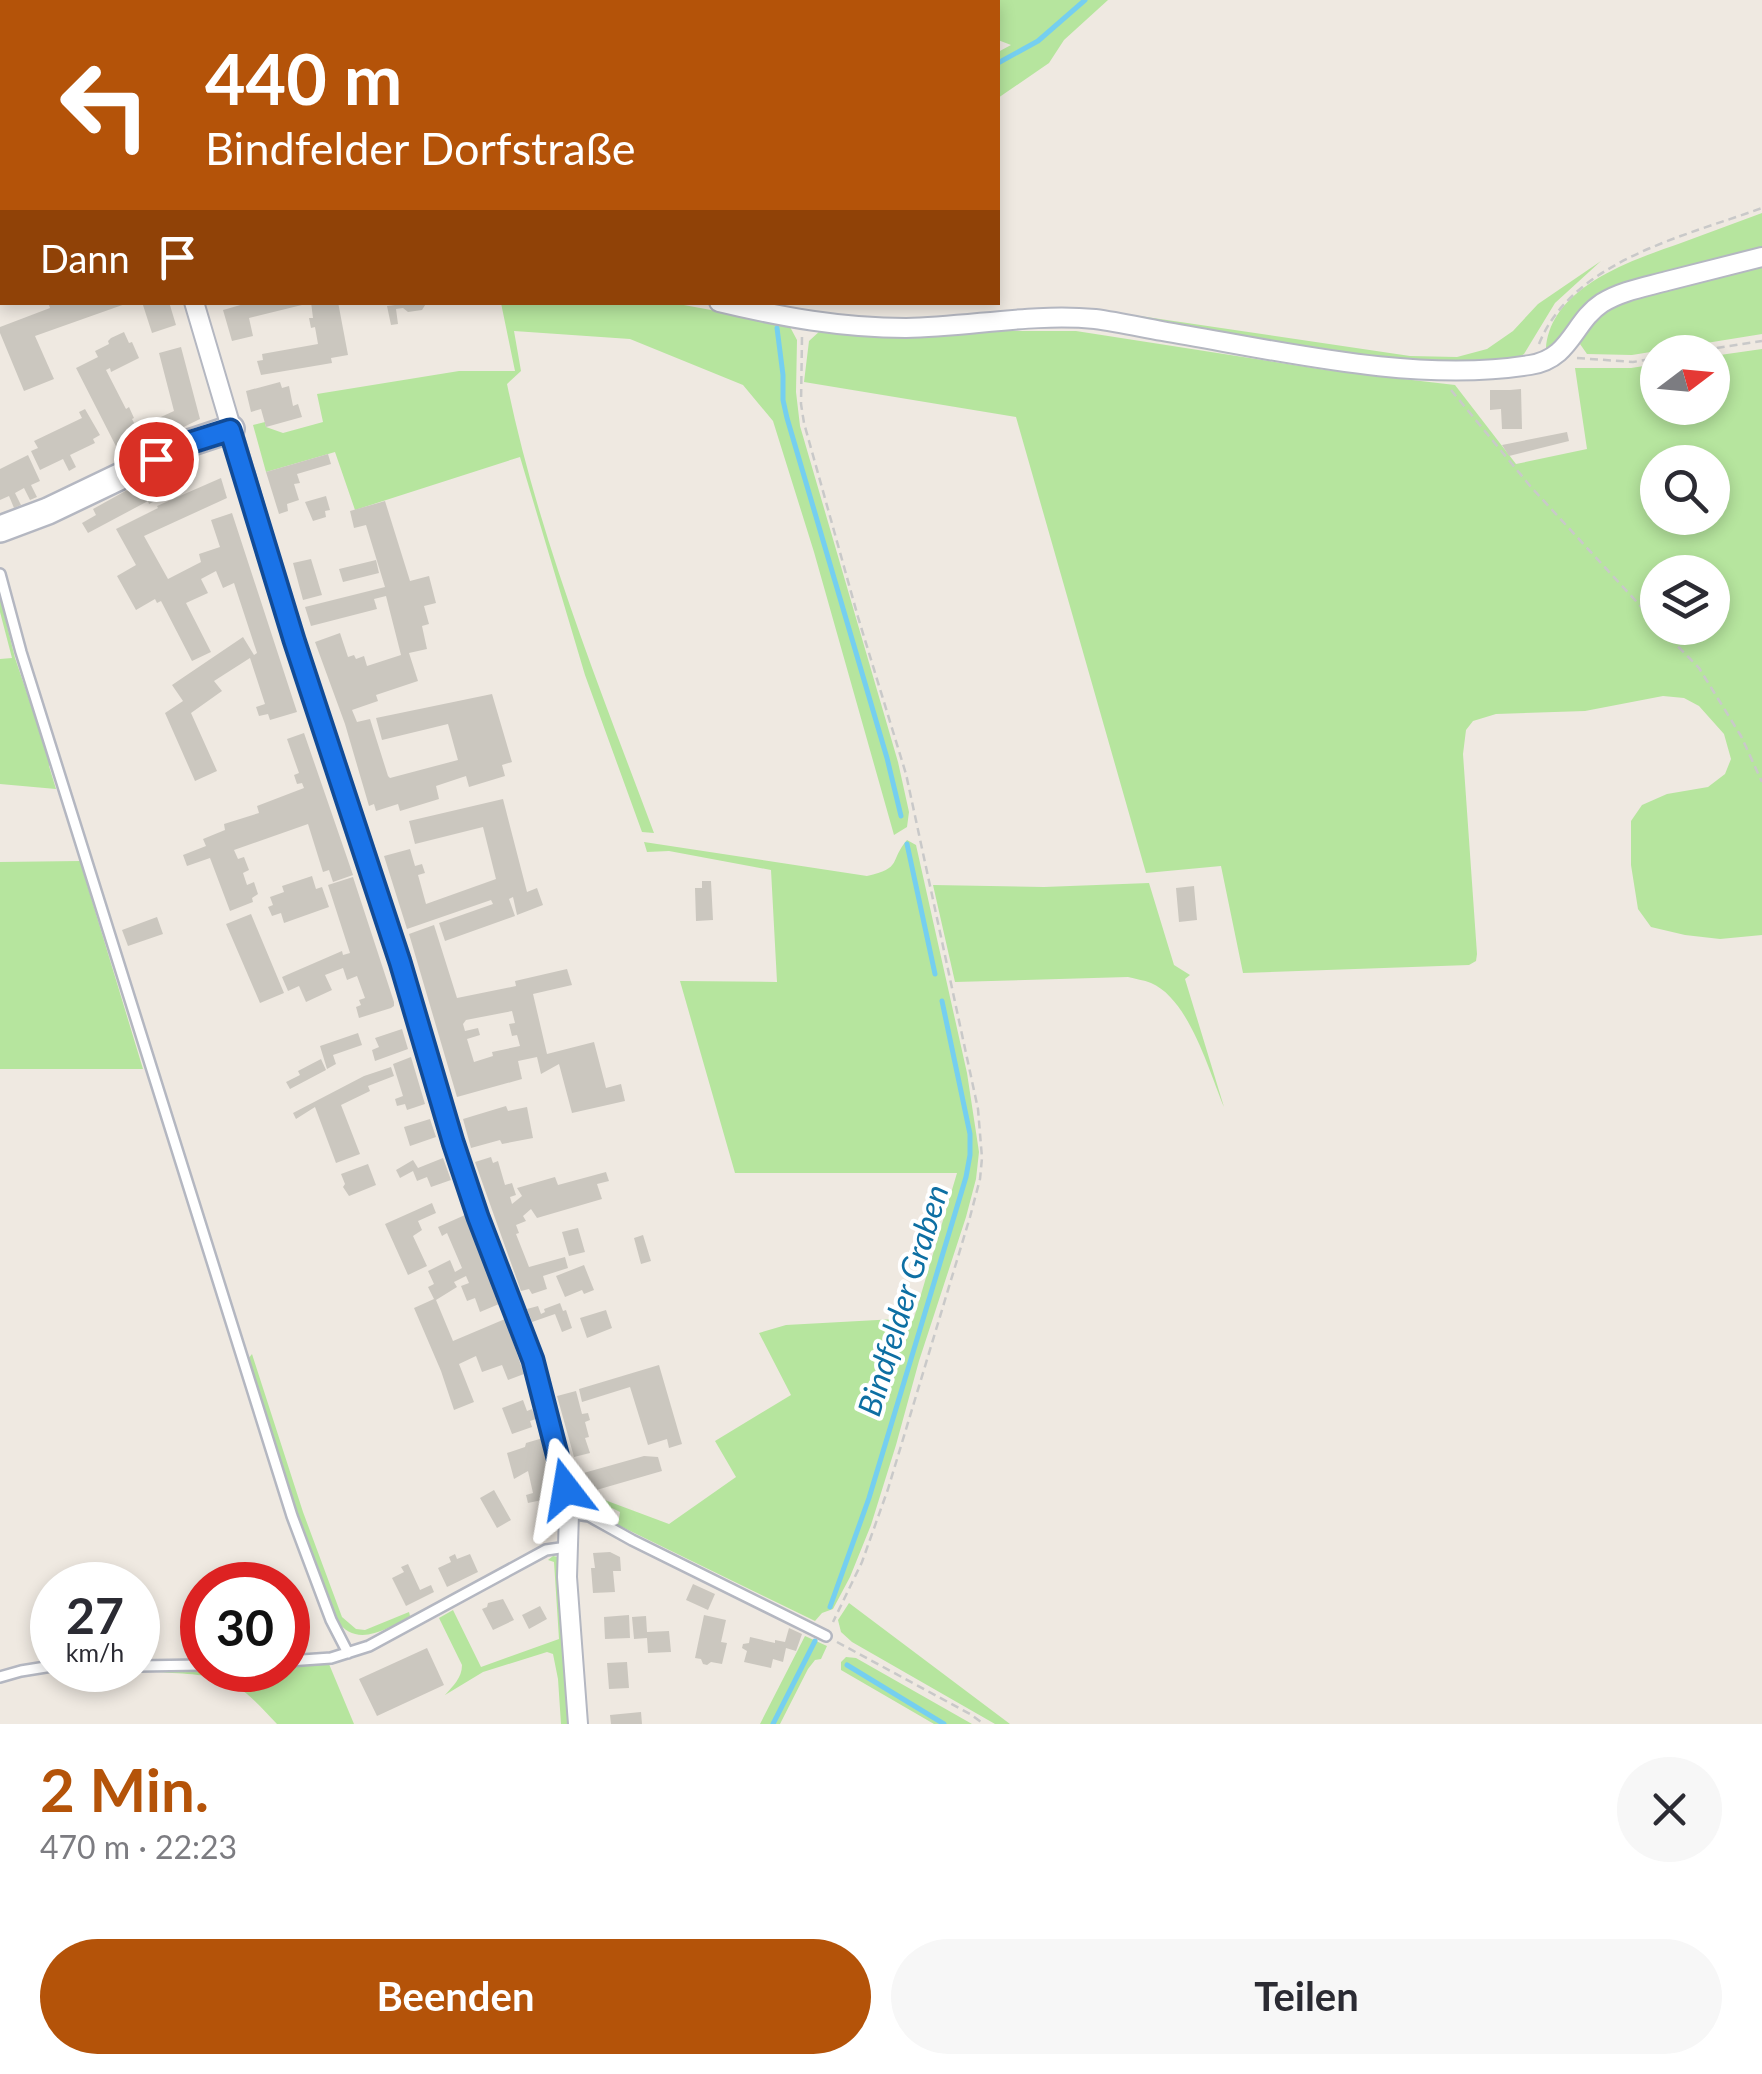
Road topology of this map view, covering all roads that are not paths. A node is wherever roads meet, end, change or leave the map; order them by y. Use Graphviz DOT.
graph roads {
  1 [pos="1762,257"];
  2 [pos="195,305"];
  3 [pos="732,305"];
  4 [pos="230,430"];
  5 [pos="0,530"];
  6 [pos="0,574"];
  7 [pos="570,1513"];
  8 [pos="567,1547"];
  9 [pos="826,1636"];
  10 [pos="348,1654"];
  11 [pos="310,1659"];
  12 [pos="30,1669"];
  13 [pos="0,1676"];
  14 [pos="578,1724"];
  1 -- 3 [label="street"];
  2 -- 4 [label="street"];
  4 -- 5 [label="street"];
  4 -- 7 [label="street"];
  6 -- 10 [label="lane"];
  7 -- 8 [label="street"];
  7 -- 9 [label="lane"];
  8 -- 10 [label="lane"];
  8 -- 14 [label="street"];
  10 -- 11 [label="lane"];
  12 -- 13 [label="lane"];
}
